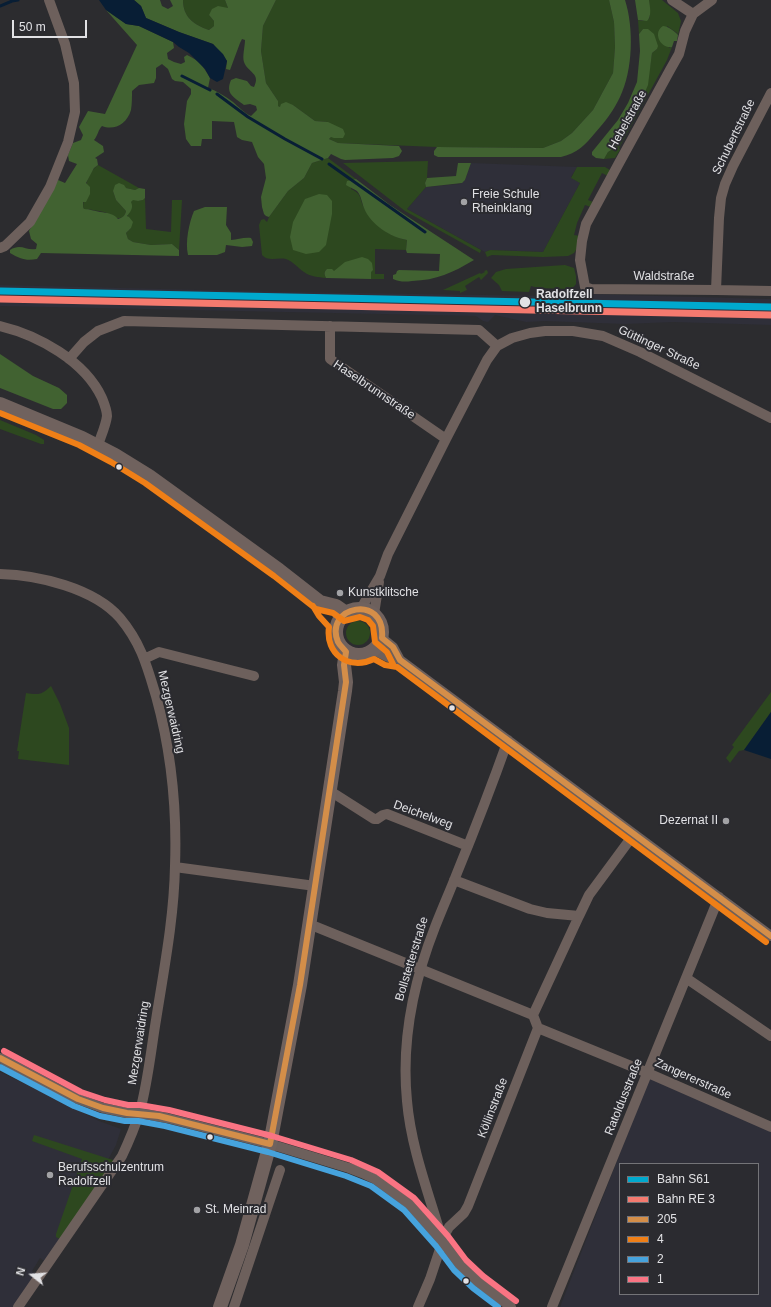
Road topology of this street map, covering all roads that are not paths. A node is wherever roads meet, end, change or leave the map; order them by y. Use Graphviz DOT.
graph roads {
  1 [pos="49,0"];
  2 [pos="672,0"];
  3 [pos="712,0"];
  4 [pos="693,14"];
  5 [pos="771,93"];
  6 [pos="0,248"];
  7 [pos="580,260"];
  8 [pos="716,290"];
  9 [pos="771,291"];
  10 [pos="0,326"];
  11 [pos="330,326"];
  12 [pos="497,346"];
  13 [pos="69,359"];
  14 [pos="0,404"];
  15 [pos="771,418"];
  16 [pos="446,439"];
  17 [pos="98,446"];
  18 [pos="0,574"];
  19 [pos="320,602"];
  20 [pos="368,612"];
  21 [pos="346,613"];
  22 [pos="337,624"];
  23 [pos="382,638"];
  24 [pos="374,650"];
  25 [pos="352,654"];
  26 [pos="144,659"];
  27 [pos="400,660"];
  28 [pos="254,676"];
  29 [pos="508,740"];
  30 [pos="330,791"];
  31 [pos="634,834"];
  32 [pos="468,846"];
  33 [pos="175,867"];
  34 [pos="454,880"];
  35 [pos="315,886"];
  36 [pos="719,897"];
  37 [pos="579,916"];
  38 [pos="309,924"];
  39 [pos="771,936"];
  40 [pos="420,968"];
  41 [pos="686,978"];
  42 [pos="532,1015"];
  43 [pos="538,1028"];
  44 [pos="771,1036"];
  45 [pos="0,1058"];
  46 [pos="648,1073"];
  47 [pos="139,1113"];
  48 [pos="771,1127"];
  49 [pos="270,1144"];
  50 [pos="280,1170"];
  51 [pos="442,1241"];
  52 [pos="18,1307"];
  53 [pos="220,1307"];
  54 [pos="234,1307"];
  55 [pos="418,1307"];
  56 [pos="511,1307"];
  57 [pos="552,1307"];
  1 -- 6 [label="street"];
  2 -- 4 [label="street"];
  3 -- 4 [label="street, Hebelstraße"];
  4 -- 7 [label="street, Hebelstraße"];
  5 -- 8 [label="street, Schubertstraße"];
  7 -- 8 [label="street, Waldstraße"];
  8 -- 9 [label="street, Waldstraße"];
  10 -- 13 [label="street"];
  11 -- 12 [label="street"];
  11 -- 13 [label="street"];
  11 -- 16 [label="street, Haselbrunnstraße"];
  12 -- 15 [label="street, Güttinger Straße"];
  12 -- 16 [label="street"];
  13 -- 17 [label="street"];
  14 -- 17 [label="main road"];
  16 -- 20 [label="street"];
  17 -- 19 [label="main road"];
  18 -- 26 [label="street, Mezgerwaidring"];
  19 -- 21 [label="main road"];
  19 -- 22 [label="main road"];
  20 -- 21 [label="main road"];
  20 -- 23 [label="main road"];
  21 -- 22 [label="main road"];
  22 -- 25 [label="main road"];
  23 -- 24 [label="main road"];
  23 -- 27 [label="street"];
  24 -- 25 [label="main road"];
  24 -- 27 [label="street"];
  25 -- 30 [label="main road"];
  26 -- 28 [label="street, Mezgerwaidring"];
  26 -- 33 [label="street, Mezgerwaidring"];
  27 -- 29 [label="street"];
  29 -- 31 [label="street"];
  29 -- 32 [label="street, Bollstetterstraße"];
  30 -- 32 [label="street, Deichelweg"];
  30 -- 35 [label="main road"];
  31 -- 36 [label="street"];
  31 -- 37 [label="street"];
  32 -- 34 [label="street, Bollstetterstraße"];
  33 -- 35 [label="street"];
  33 -- 47 [label="street, Mezgerwaidring"];
  34 -- 37 [label="street"];
  34 -- 40 [label="street, Bollstetterstraße"];
  35 -- 38 [label="main road"];
  36 -- 39 [label="street"];
  36 -- 41 [label="street, Ratoldusstraße"];
  37 -- 42 [label="street"];
  38 -- 40 [label="street"];
  38 -- 49 [label="main road"];
  40 -- 42 [label="street"];
  40 -- 51 [label="street, Bollstetterstraße"];
  41 -- 44 [label="street"];
  41 -- 46 [label="street, Ratoldusstraße"];
  42 -- 43 [label="street"];
  43 -- 46 [label="street, Zangererstraße"];
  43 -- 51 [label="street, Köllinstraße"];
  45 -- 47 [label="street"];
  46 -- 48 [label="street, Zangererstraße"];
  46 -- 57 [label="street, Ratoldusstraße"];
  47 -- 49 [label="street"];
  47 -- 52 [label="street, Mezgerwaidring"];
  49 -- 51 [label="street"];
  49 -- 53 [label="main road"];
  50 -- 54 [label="street"];
  51 -- 55 [label="street, Köllinstraße"];
  51 -- 56 [label="street"];
}
